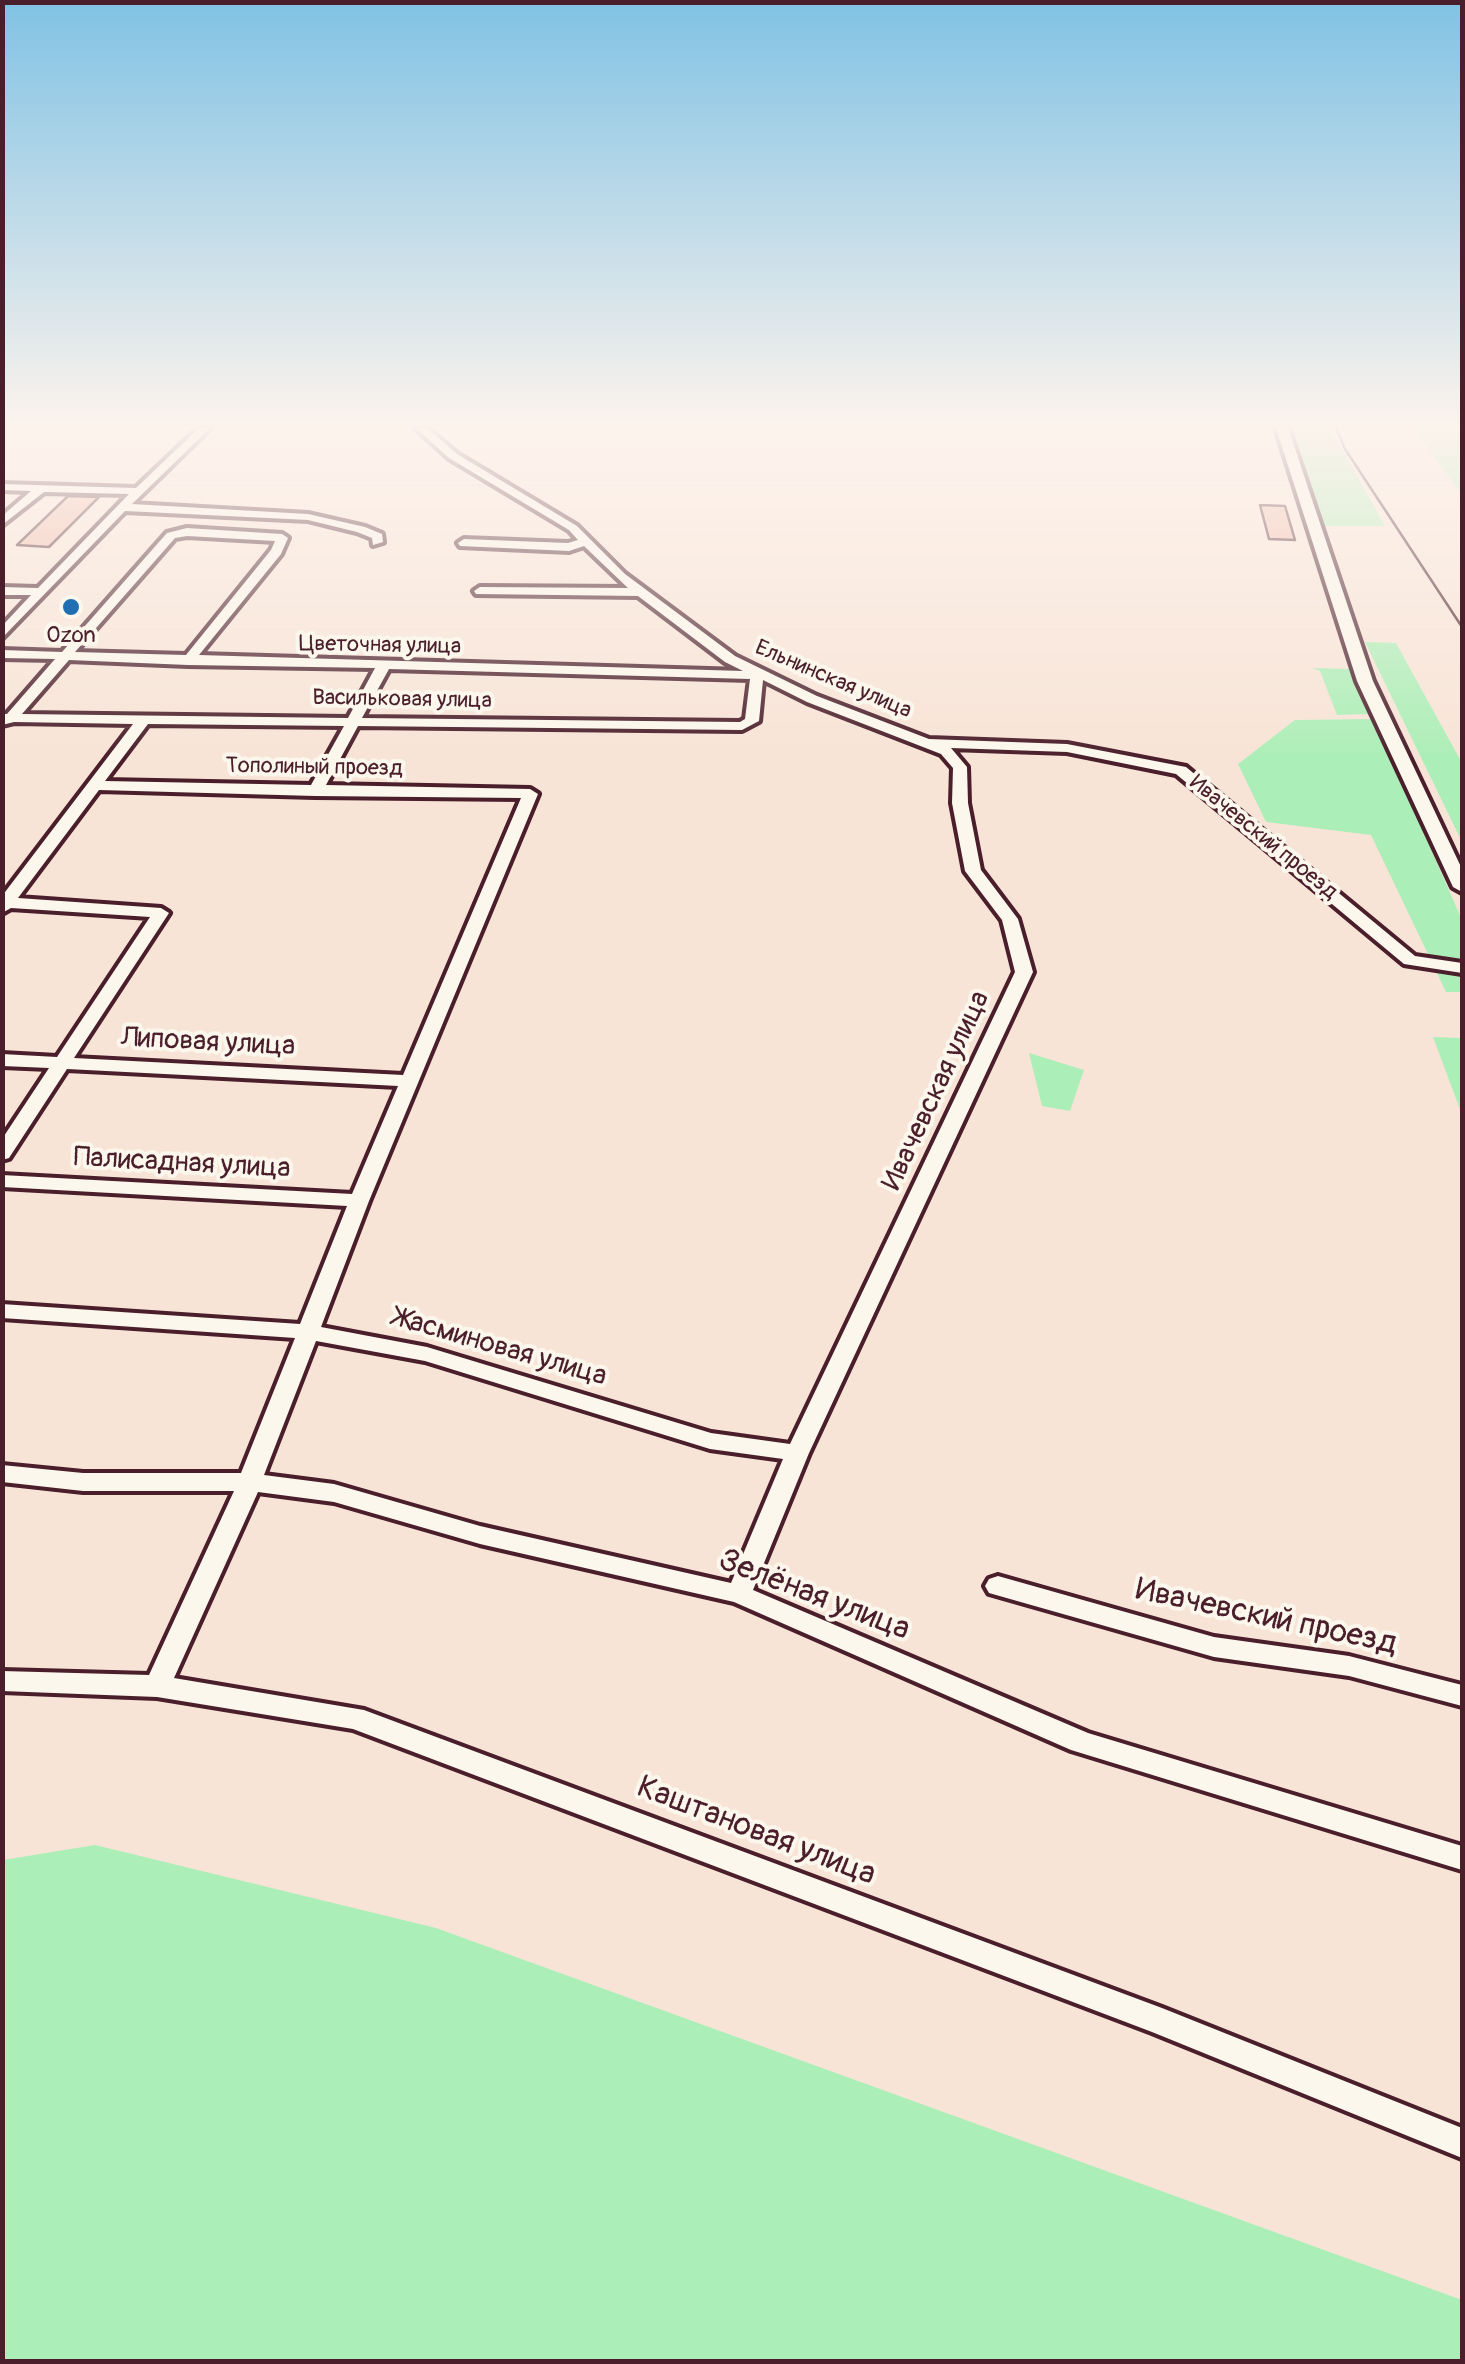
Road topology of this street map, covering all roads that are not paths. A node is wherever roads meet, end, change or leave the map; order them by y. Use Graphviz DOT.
graph roads {
  1 [pos="93,538"];
  2 [pos="168,538"];
  3 [pos="282,538"];
  4 [pos="377,538"];
  5 [pos="584,538"];
  6 [pos="1318,538"];
  7 [pos="376,542"];
  8 [pos="588,542"];
  9 [pos="464,544"];
  10 [pos="480,591"];
  11 [pos="2,592"];
  12 [pos="41,592"];
  13 [pos="641,592"];
  14 [pos="2,634"];
  15 [pos="2,654"];
  16 [pos="66,656"];
  17 [pos="188,661"];
  18 [pos="384,667"];
  19 [pos="757,675"];
  20 [pos="145,718"];
  21 [pos="5,721"];
  22 [pos="354,721"];
  23 [pos="926,744"];
  24 [pos="946,751"];
  25 [pos="96,785"];
  26 [pos="315,791"];
  27 [pos="1462,887"];
  28 [pos="4,904"];
  29 [pos="1462,968"];
  30 [pos="2,1060"];
  31 [pos="62,1065"];
  32 [pos="410,1081"];
  33 [pos="2,1154"];
  34 [pos="2,1181"];
  35 [pos="359,1202"];
  36 [pos="2,1311"];
  37 [pos="309,1332"];
  38 [pos="797,1453"];
  39 [pos="2,1473"];
  40 [pos="250,1482"];
  41 [pos="998,1586"];
  42 [pos="739,1594"];
  43 [pos="2,1681"];
  44 [pos="158,1686"];
  45 [pos="1462,1696"];
  46 [pos="1462,1858"];
  47 [pos="1462,2143"];
  1 -- 12 [label="street"];
  2 -- 16 [label="street"];
  3 -- 17 [label="street"];
  4 -- 7 [label="street"];
  5 -- 8 [label="street, Ельнинская улица"];
  6 -- 27 [label="street"];
  8 -- 9 [label="street"];
  8 -- 13 [label="street, Ельнинская улица"];
  10 -- 13 [label="street"];
  11 -- 12 [label="street"];
  12 -- 14 [label="street"];
  13 -- 19 [label="street, Ельнинская улица"];
  15 -- 16 [label="street, Цветочная улица"];
  16 -- 17 [label="street, Цветочная улица"];
  16 -- 21 [label="street"];
  17 -- 18 [label="street, Цветочная улица"];
  18 -- 19 [label="street, Цветочная улица"];
  18 -- 22 [label="street"];
  19 -- 22 [label="street, Васильковая улица"];
  19 -- 23 [label="street, Ельнинская улица"];
  20 -- 21 [label="street, Васильковая улица"];
  20 -- 22 [label="street, Васильковая улица"];
  20 -- 25 [label="street"];
  22 -- 26 [label="street"];
  23 -- 24 [label="street, Ельнинская улица"];
  23 -- 29 [label="street, Ивачевский проезд"];
  24 -- 38 [label="street, Ивачевская улица"];
  25 -- 26 [label="street, Тополиный проезд"];
  25 -- 28 [label="street"];
  26 -- 32 [label="street, Тополиный проезд"];
  28 -- 31 [label="street"];
  30 -- 31 [label="street, Липовая улица"];
  31 -- 32 [label="street, Липовая улица"];
  31 -- 33 [label="street"];
  32 -- 35 [label="street"];
  34 -- 35 [label="street, Палисадная улица"];
  35 -- 37 [label="street"];
  36 -- 37 [label="street, Жасминовая улица"];
  37 -- 38 [label="street, Жасминовая улица"];
  37 -- 40 [label="street"];
  38 -- 42 [label="street, Ивачевская улица"];
  39 -- 40 [label="street, Зелёная улица"];
  40 -- 42 [label="street, Зелёная улица"];
  40 -- 44 [label="street"];
  41 -- 45 [label="street, Ивачевский проезд"];
  42 -- 46 [label="street, Зелёная улица"];
  43 -- 44 [label="street, Каштановая улица"];
  44 -- 47 [label="street, Каштановая улица"];
}
